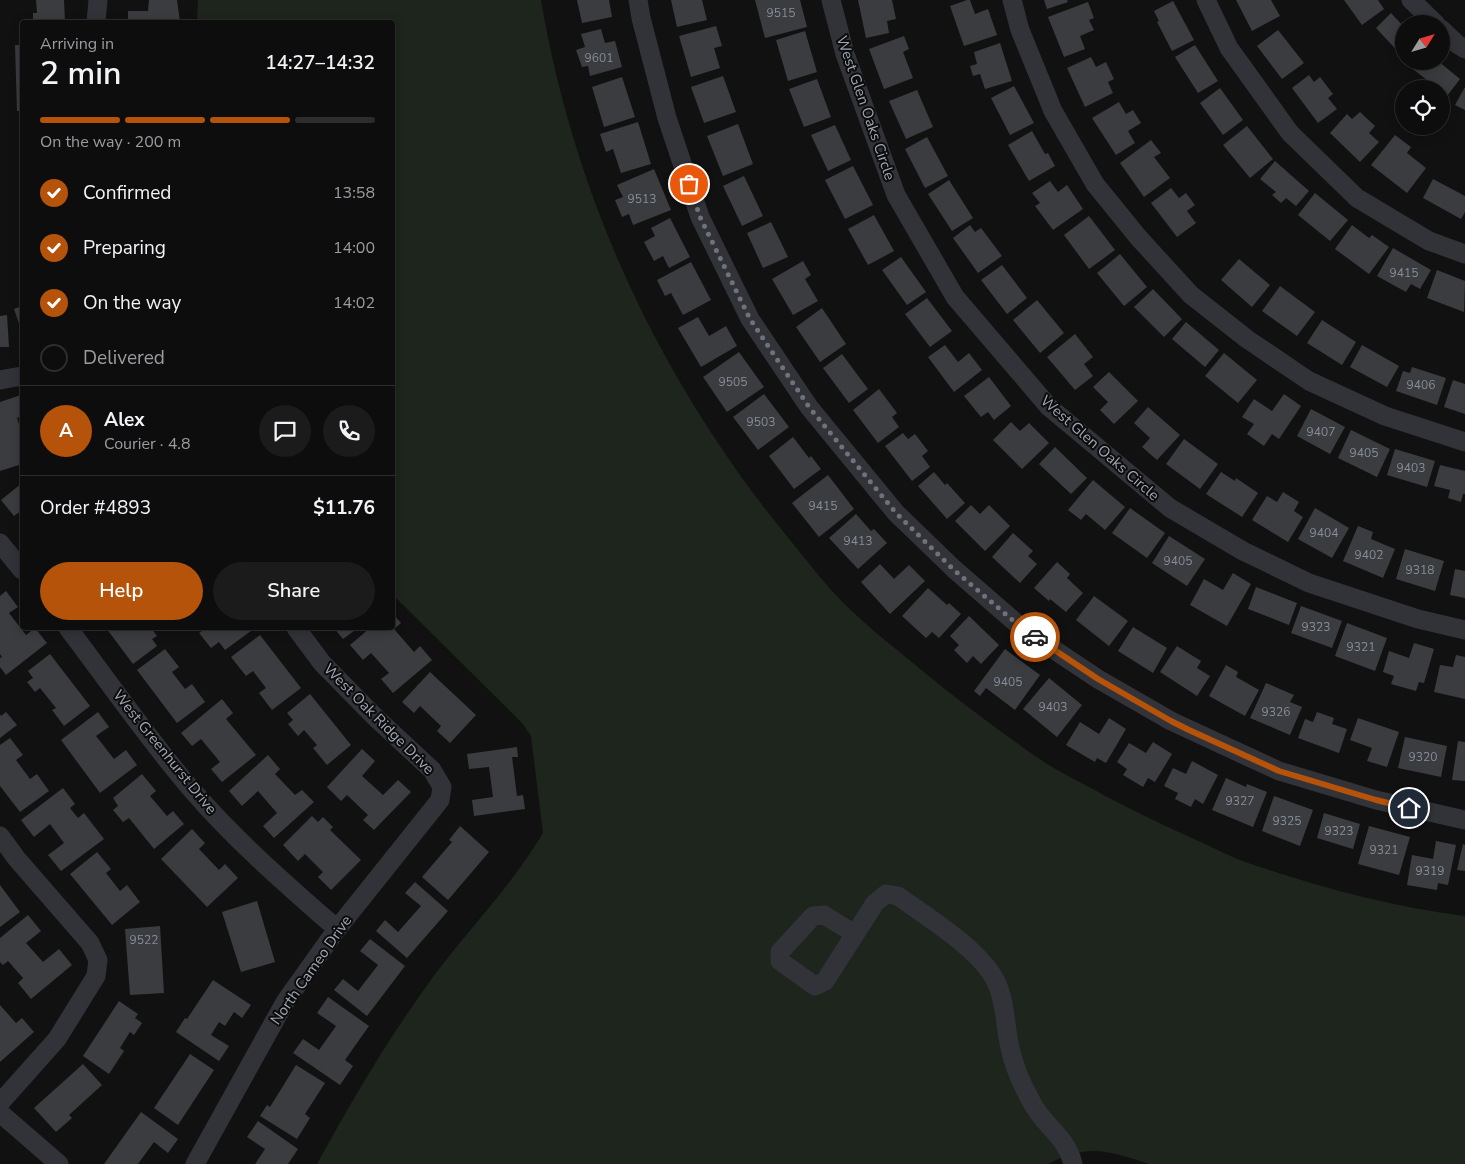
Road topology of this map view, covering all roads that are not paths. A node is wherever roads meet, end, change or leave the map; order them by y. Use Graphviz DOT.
graph roads {
  1 [pos="98,0"];
  2 [pos="638,0"];
  3 [pos="830,0"];
  4 [pos="1012,0"];
  5 [pos="1206,0"];
  6 [pos="1411,0"];
  7 [pos="1427,15"];
  8 [pos="96,20"];
  9 [pos="1450,35"];
  10 [pos="1462,42"];
  11 [pos="1465,254"];
  12 [pos="20,376"];
  13 [pos="0,380"];
  14 [pos="1465,442"];
  15 [pos="0,543"];
  16 [pos="20,568"];
  17 [pos="70,630"];
  18 [pos="297,630"];
  19 [pos="1465,630"];
  20 [pos="442,787"];
  21 [pos="1465,820"];
  22 [pos="0,836"];
  23 [pos="337,929"];
  24 [pos="855,934"];
  25 [pos="0,1103"];
  26 [pos="0,1113"];
  27 [pos="59,1164"];
  28 [pos="195,1164"];
  29 [pos="1073,1164"];
  1 -- 8 [label="street"];
  2 -- 21 [label="street"];
  3 -- 19 [label="street, West Glen Oaks Circle"];
  4 -- 14 [label="street"];
  5 -- 11 [label="street"];
  6 -- 7 [label="street"];
  9 -- 10 [label="street"];
  12 -- 13 [label="street"];
  15 -- 16 [label="street"];
  17 -- 23 [label="street, West Greenhurst Drive"];
  18 -- 20 [label="street, West Oak Ridge Drive"];
  20 -- 23 [label="street, North Cameo Drive"];
  22 -- 25 [label="street"];
  23 -- 28 [label="street, North Cameo Drive"];
  24 -- 29 [label="street"];
  26 -- 27 [label="street"];
}
